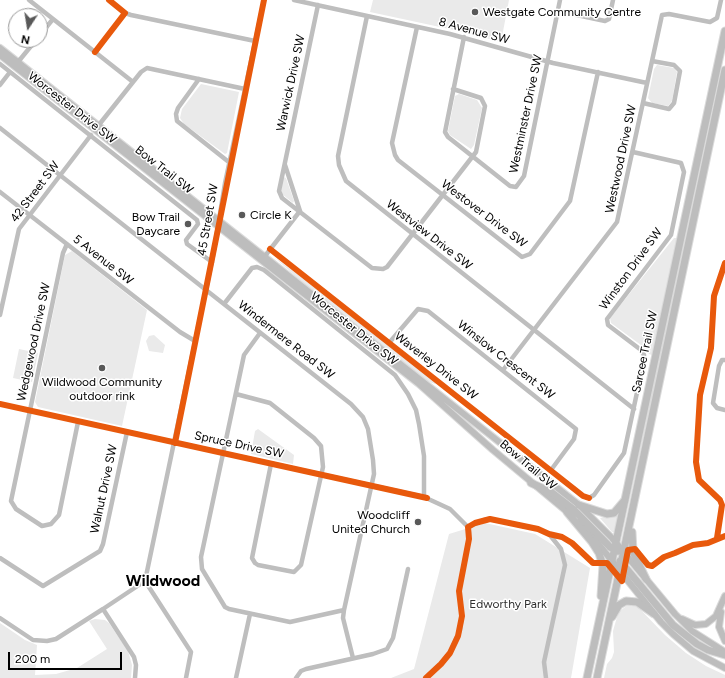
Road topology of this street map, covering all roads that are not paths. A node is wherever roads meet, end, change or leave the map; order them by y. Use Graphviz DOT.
graph roads {
  1 [pos="29,0"];
  2 [pos="109,0"];
  3 [pos="264,0"];
  4 [pos="294,0"];
  5 [pos="560,0"];
  6 [pos="613,0"];
  7 [pos="720,0"];
  8 [pos="318,5"];
  9 [pos="558,12"];
  10 [pos="125,13"];
  11 [pos="367,16"];
  12 [pos="53,18"];
  13 [pos="48,25"];
  14 [pos="417,27"];
  15 [pos="725,31"];
  16 [pos="464,37"];
  17 [pos="255,41"];
  18 [pos="0,48"];
  19 [pos="29,48"];
  20 [pos="95,52"];
  21 [pos="0,55"];
  22 [pos="652,61"];
  23 [pos="18,62"];
  24 [pos="548,62"];
  25 [pos="0,64"];
  26 [pos="725,70"];
  27 [pos="10,72"];
  28 [pos="598,72"];
  29 [pos="199,79"];
  30 [pos="133,82"];
  31 [pos="647,83"];
  32 [pos="0,84"];
  33 [pos="245,89"];
  34 [pos="453,89"];
  35 [pos="643,103"];
  36 [pos="98,126"];
  37 [pos="0,128"];
  38 [pos="91,135"];
  39 [pos="633,152"];
  40 [pos="474,156"];
  41 [pos="230,163"];
  42 [pos="284,164"];
  43 [pos="60,175"];
  44 [pos="0,192"];
  45 [pos="443,195"];
  46 [pos="300,211"];
  47 [pos="29,214"];
  48 [pos="219,219"];
  49 [pos="218,227"];
  50 [pos="412,235"];
  51 [pos="67,244"];
  52 [pos="270,249"];
  53 [pos="265,256"];
  54 [pos="212,262"];
  55 [pos="206,290"];
  56 [pos="224,304"];
  57 [pos="0,315"];
  58 [pos="534,330"];
  59 [pos="260,333"];
  60 [pos="195,342"];
  61 [pos="389,343"];
  62 [pos="725,360"];
  63 [pos="503,370"];
  64 [pos="236,394"];
  65 [pos="0,404"];
  66 [pos="634,409"];
  67 [pos="725,410"];
  68 [pos="30,411"];
  69 [pos="470,418"];
  70 [pos="78,422"];
  71 [pos="463,423"];
  72 [pos="127,432"];
  73 [pos="175,443"];
  74 [pos="224,454"];
  75 [pos="271,464"];
  76 [pos="551,470"];
  77 [pos="321,474"];
  78 [pos="531,482"];
  79 [pos="371,486"];
  80 [pos="424,497"];
  81 [pos="589,498"];
  82 [pos="626,500"];
  83 [pos="580,505"];
  84 [pos="567,512"];
  85 [pos="632,514"];
  86 [pos="468,527"];
  87 [pos="616,546"];
  88 [pos="624,552"];
  89 [pos="0,558"];
  90 [pos="612,561"];
  91 [pos="622,562"];
  92 [pos="408,569"];
  93 [pos="620,571"];
  94 [pos="646,579"];
  95 [pos="145,581"];
  96 [pos="725,596"];
  97 [pos="725,600"];
  98 [pos="103,609"];
  99 [pos="344,610"];
  100 [pos="250,614"];
  101 [pos="654,614"];
  102 [pos="674,614"];
  103 [pos="0,618"];
  104 [pos="600,618"];
  105 [pos="609,622"];
  106 [pos="725,641"];
  107 [pos="725,652"];
  108 [pos="725,656"];
  109 [pos="353,658"];
  110 [pos="725,668"];
  111 [pos="135,678"];
  112 [pos="186,678"];
  113 [pos="236,678"];
  114 [pos="296,678"];
  115 [pos="426,678"];
  116 [pos="546,678"];
  117 [pos="588,678"];
  118 [pos="597,678"];
  1 -- 12 [label="street"];
  2 -- 10 [label="street"];
  3 -- 17 [label="street, 45 Street SW"];
  4 -- 8 [label="street, 8 Avenue SW"];
  5 -- 9 [label="street, Westminster Drive SW"];
  6 -- 9 [label="street"];
  7 -- 22 [label="street, Westwood Drive SW"];
  8 -- 11 [label="street, 8 Avenue SW"];
  8 -- 42 [label="street, Warwick Drive SW"];
  9 -- 24 [label="street, Westminster Drive SW"];
  10 -- 17 [label="street"];
  10 -- 20 [label="street"];
  11 -- 14 [label="street, 8 Avenue SW"];
  11 -- 50 [label="street, Westview Drive SW"];
  12 -- 13 [label="street"];
  12 -- 20 [label="street"];
  14 -- 16 [label="street, 8 Avenue SW"];
  14 -- 45 [label="street, Westover Drive SW"];
  15 -- 82 [label="highway, Sarcee Trail SW"];
  16 -- 24 [label="street, 8 Avenue SW"];
  16 -- 34 [label="street, Westminster Drive SW"];
  17 -- 33 [label="street, 45 Street SW"];
  18 -- 23 [label="main road, Bow Trail SW"];
  19 -- 23 [label="street"];
  20 -- 30 [label="street"];
  21 -- 49 [label="main road, Bow Trail SW"];
  22 -- 31 [label="street, Westwood Drive SW"];
  22 -- 35 [label="street"];
  23 -- 36 [label="main road, Bow Trail SW"];
  24 -- 28 [label="street, 8 Avenue SW"];
  24 -- 40 [label="street, Westminster Drive SW"];
  25 -- 27 [label="street, Worcester Drive SW"];
  26 -- 85 [label="highway, Sarcee Trail SW"];
  27 -- 32 [label="street"];
  27 -- 38 [label="street, Worcester Drive SW"];
  28 -- 31 [label="street, 8 Avenue SW"];
  28 -- 45 [label="street, Westover Drive SW"];
  29 -- 30 [label="street"];
  29 -- 33 [label="street"];
  29 -- 41 [label="street"];
  30 -- 36 [label="street"];
  31 -- 35 [label="street, Westwood Drive SW"];
  33 -- 41 [label="street, 45 Street SW"];
  34 -- 40 [label="street, Westminster Drive SW"];
  34 -- 40 [label="street"];
  35 -- 39 [label="street, Westwood Drive SW"];
  36 -- 48 [label="main road, Bow Trail SW"];
  37 -- 43 [label="street, Windermere Road SW"];
  38 -- 43 [label="street, 42 Street SW"];
  38 -- 54 [label="street, Worcester Drive SW"];
  39 -- 58 [label="street, Westwood Drive SW"];
  39 -- 66 [label="street, Winston Drive SW"];
  40 -- 45 [label="street, Warwick Drive SW"];
  41 -- 48 [label="street, 45 Street SW"];
  42 -- 46 [label="street"];
  42 -- 46 [label="street, Warwick Drive SW"];
  43 -- 47 [label="street, 42 Street SW"];
  43 -- 55 [label="street, Windermere Road SW"];
  44 -- 47 [label="street, 5 Avenue SW"];
  45 -- 50 [label="street, Warwick Drive SW"];
  46 -- 50 [label="street, Warwick Drive SW"];
  46 -- 52 [label="street"];
  47 -- 51 [label="street, 5 Avenue SW"];
  47 -- 57 [label="street, 42 Street SW"];
  48 -- 49 [label="street, 45 Street SW"];
  48 -- 53 [label="main road, Bow Trail SW"];
  49 -- 54 [label="street, 45 Street SW"];
  49 -- 71 [label="main road, Bow Trail SW"];
  50 -- 58 [label="street, Westview Drive SW"];
  51 -- 60 [label="street, 5 Avenue SW"];
  51 -- 68 [label="street, Wedgewood Drive SW"];
  52 -- 53 [label="street"];
  52 -- 61 [label="street, Waverley Drive SW"];
  53 -- 69 [label="main road, Bow Trail SW"];
  54 -- 55 [label="street, 45 Street SW"];
  55 -- 56 [label="street, Windermere Road SW"];
  55 -- 60 [label="street, 45 Street SW"];
  56 -- 59 [label="street, Windermere Road SW"];
  56 -- 80 [label="street, Worcester Drive SW"];
  58 -- 63 [label="street, Westwood Drive SW"];
  58 -- 66 [label="street, Westview Drive SW"];
  59 -- 64 [label="street"];
  59 -- 79 [label="street, Windermere Road SW"];
  60 -- 73 [label="street, 45 Street SW"];
  61 -- 63 [label="street, Winslow Crescent SW"];
  61 -- 76 [label="street, Waverley Drive SW"];
  62 -- 67 [label="street"];
  63 -- 76 [label="street, Winslow Crescent SW"];
  64 -- 74 [label="street"];
  64 -- 77 [label="street"];
  65 -- 68 [label="street, Spruce Drive SW"];
  66 -- 81 [label="street, Winston Drive SW"];
  68 -- 70 [label="street, Spruce Drive SW"];
  68 -- 70 [label="street, Wedgewood Drive SW"];
  69 -- 71 [label="main road"];
  69 -- 83 [label="main road, Bow Trail SW"];
  70 -- 72 [label="street, Spruce Drive SW"];
  71 -- 78 [label="main road, Bow Trail SW"];
  72 -- 73 [label="street, Spruce Drive SW"];
  72 -- 89 [label="street, Walnut Drive SW"];
  73 -- 74 [label="street, Spruce Drive SW"];
  73 -- 95 [label="street, 45 Street SW"];
  74 -- 75 [label="street, Spruce Drive SW"];
  74 -- 100 [label="street"];
  75 -- 77 [label="street, Spruce Drive SW"];
  75 -- 77 [label="street"];
  76 -- 81 [label="street, Waverley Drive SW"];
  77 -- 79 [label="street, Spruce Drive SW"];
  78 -- 84 [label="main road, Bow Trail SW"];
  78 -- 87 [label="highway"];
  79 -- 80 [label="street, Spruce Drive SW"];
  79 -- 99 [label="street, Windermere Road SW"];
  80 -- 86 [label="street, Spruce Drive SW"];
  82 -- 83 [label="highway"];
  82 -- 87 [label="highway, Sarcee Trail SW"];
  83 -- 87 [label="main road, Bow Trail SW"];
  84 -- 90 [label="main road, Bow Trail SW"];
  84 -- 104 [label="highway"];
  85 -- 88 [label="highway, Sarcee Trail SW"];
  85 -- 94 [label="highway"];
  86 -- 115 [label="street"];
  86 -- 116 [label="street"];
  87 -- 88 [label="highway"];
  87 -- 90 [label="highway, Sarcee Trail SW"];
  88 -- 91 [label="highway, Sarcee Trail SW"];
  88 -- 94 [label="main road"];
  90 -- 91 [label="highway"];
  90 -- 93 [label="main road, Bow Trail SW"];
  90 -- 104 [label="highway, Sarcee Trail SW"];
  91 -- 93 [label="highway, Sarcee Trail SW"];
  91 -- 108 [label="highway"];
  92 -- 109 [label="street"];
  93 -- 101 [label="main road, Bow Trail SW"];
  93 -- 105 [label="highway, Sarcee Trail SW"];
  94 -- 102 [label="main road"];
  95 -- 98 [label="street"];
  95 -- 112 [label="street"];
  96 -- 102 [label="main road"];
  97 -- 106 [label="main road"];
  98 -- 103 [label="street"];
  98 -- 111 [label="street"];
  99 -- 100 [label="street"];
  99 -- 109 [label="street, Windermere Road SW"];
  100 -- 113 [label="street"];
  101 -- 105 [label="highway"];
  101 -- 110 [label="main road, Bow Trail SW"];
  102 -- 107 [label="main road"];
  104 -- 117 [label="highway, Sarcee Trail SW"];
  105 -- 118 [label="highway, Sarcee Trail SW"];
  109 -- 114 [label="street"];
}
